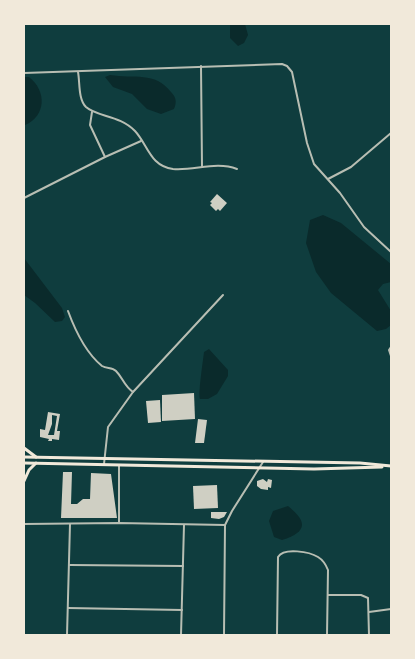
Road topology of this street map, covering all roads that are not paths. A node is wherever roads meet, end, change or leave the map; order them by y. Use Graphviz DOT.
graph roads {
  1 [pos="201,66"];
  2 [pos="78,72"];
  3 [pos="24,73"];
  4 [pos="92,111"];
  5 [pos="391,133"];
  6 [pos="141,141"];
  7 [pos="105,157"];
  8 [pos="202,167"];
  9 [pos="237,169"];
  10 [pos="328,179"];
  11 [pos="24,198"];
  12 [pos="391,252"];
  13 [pos="223,295"];
  14 [pos="68,311"];
  15 [pos="391,347"];
  16 [pos="391,356"];
  17 [pos="133,392"];
  18 [pos="24,448"];
  19 [pos="24,457"];
  20 [pos="37,457"];
  21 [pos="105,459"];
  22 [pos="162,460"];
  23 [pos="263,462"];
  24 [pos="24,463"];
  25 [pos="36,463"];
  26 [pos="104,464"];
  27 [pos="119,465"];
  28 [pos="162,466"];
  29 [pos="389,466"];
  30 [pos="260,468"];
  31 [pos="24,481"];
  32 [pos="119,523"];
  33 [pos="24,524"];
  34 [pos="70,524"];
  35 [pos="184,525"];
  36 [pos="225,525"];
  37 [pos="70,566"];
  38 [pos="183,566"];
  39 [pos="328,595"];
  40 [pos="68,608"];
  41 [pos="391,609"];
  42 [pos="182,610"];
  43 [pos="369,612"];
  44 [pos="67,635"];
  45 [pos="181,635"];
  46 [pos="224,635"];
  47 [pos="277,635"];
  48 [pos="327,635"];
  49 [pos="369,635"];
  1 -- 2 [label="street"];
  1 -- 8 [label="street"];
  1 -- 10 [label="street"];
  2 -- 3 [label="street"];
  2 -- 4 [label="street"];
  4 -- 6 [label="street"];
  4 -- 7 [label="street"];
  5 -- 10 [label="street"];
  6 -- 7 [label="street"];
  6 -- 8 [label="street"];
  7 -- 11 [label="street"];
  8 -- 9 [label="street"];
  10 -- 12 [label="street"];
  13 -- 17 [label="street"];
  14 -- 17 [label="street"];
  15 -- 16 [label="street"];
  17 -- 21 [label="street"];
  18 -- 20 [label="main road"];
  19 -- 20 [label="main road"];
  20 -- 21 [label="main road"];
  21 -- 22 [label="main road"];
  21 -- 26 [label="street"];
  22 -- 23 [label="main road"];
  22 -- 28 [label="main road"];
  23 -- 29 [label="main road"];
  23 -- 30 [label="street"];
  24 -- 25 [label="main road"];
  25 -- 26 [label="main road"];
  25 -- 31 [label="main road"];
  26 -- 27 [label="main road"];
  27 -- 28 [label="main road"];
  27 -- 32 [label="street"];
  28 -- 30 [label="main road"];
  29 -- 30 [label="main road"];
  30 -- 36 [label="street"];
  32 -- 34 [label="street"];
  32 -- 35 [label="street"];
  33 -- 34 [label="street"];
  34 -- 37 [label="street"];
  35 -- 36 [label="street"];
  35 -- 38 [label="street"];
  36 -- 46 [label="street"];
  37 -- 38 [label="street"];
  37 -- 40 [label="street"];
  38 -- 42 [label="street"];
  39 -- 43 [label="street"];
  39 -- 47 [label="street"];
  39 -- 48 [label="street"];
  40 -- 42 [label="street"];
  40 -- 44 [label="street"];
  41 -- 43 [label="street"];
  42 -- 45 [label="street"];
  43 -- 49 [label="street"];
}
